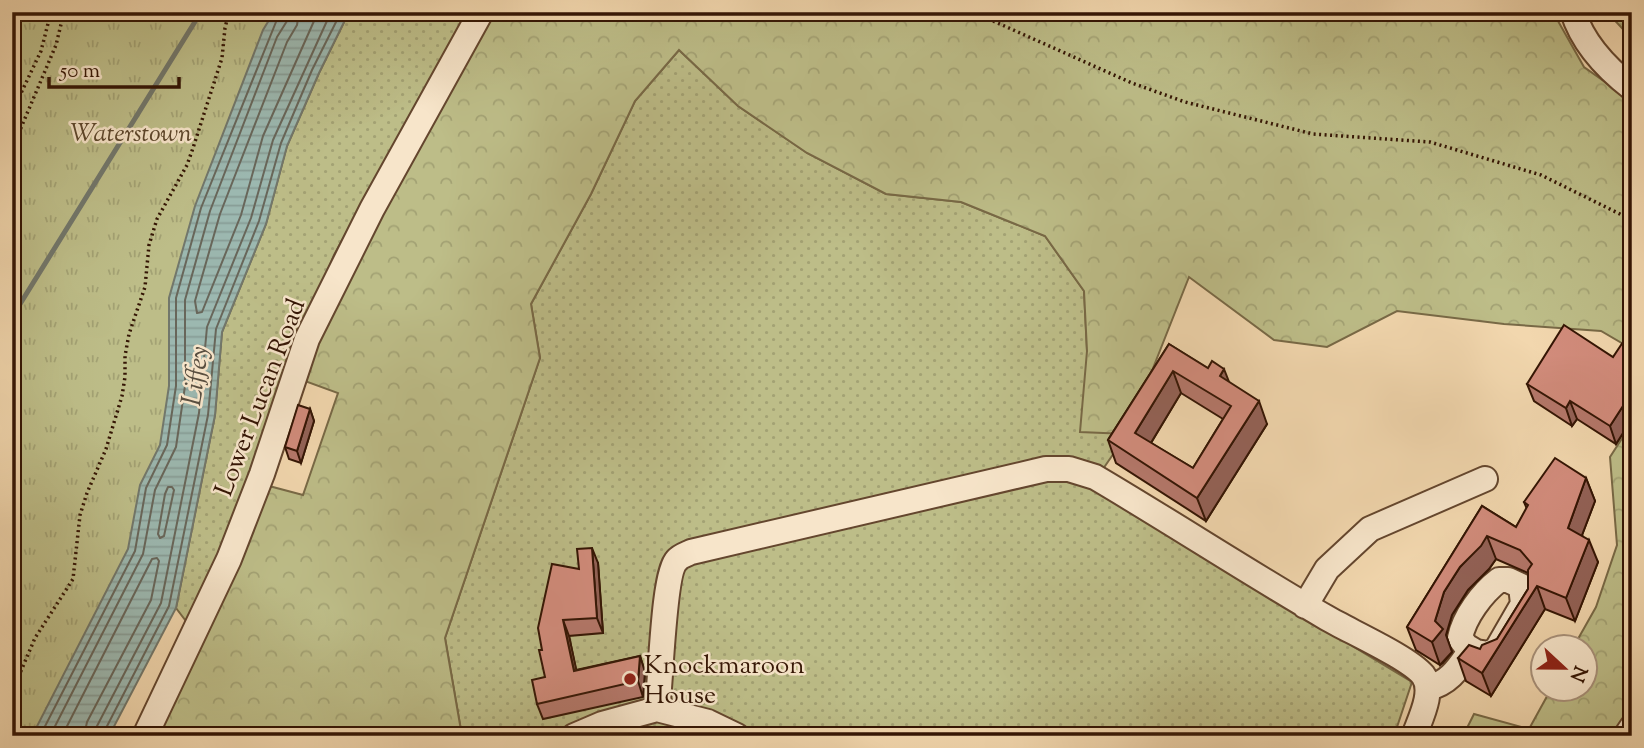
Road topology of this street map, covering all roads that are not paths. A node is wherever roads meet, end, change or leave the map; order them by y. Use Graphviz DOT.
graph roads {
  1 [pos="481,12"];
  2 [pos="1573,12"];
  3 [pos="1632,88"];
  4 [pos="1485,479"];
  5 [pos="1305,606"];
  6 [pos="1471,650"];
  7 [pos="1428,688"];
  8 [pos="657,709"];
  9 [pos="1632,727"];
  10 [pos="145,736"];
  11 [pos="574,736"];
  12 [pos="737,736"];
  13 [pos="1415,736"];
  14 [pos="1626,736"];
  1 -- 10 [label="street, Lower Lucan Road"];
  2 -- 3 [label="street"];
  4 -- 5 [label="street"];
  5 -- 7 [label="street"];
  5 -- 8 [label="street"];
  6 -- 7 [label="street"];
  7 -- 13 [label="street"];
  8 -- 11 [label="street"];
  8 -- 12 [label="street"];
  9 -- 14 [label="street"];
}
